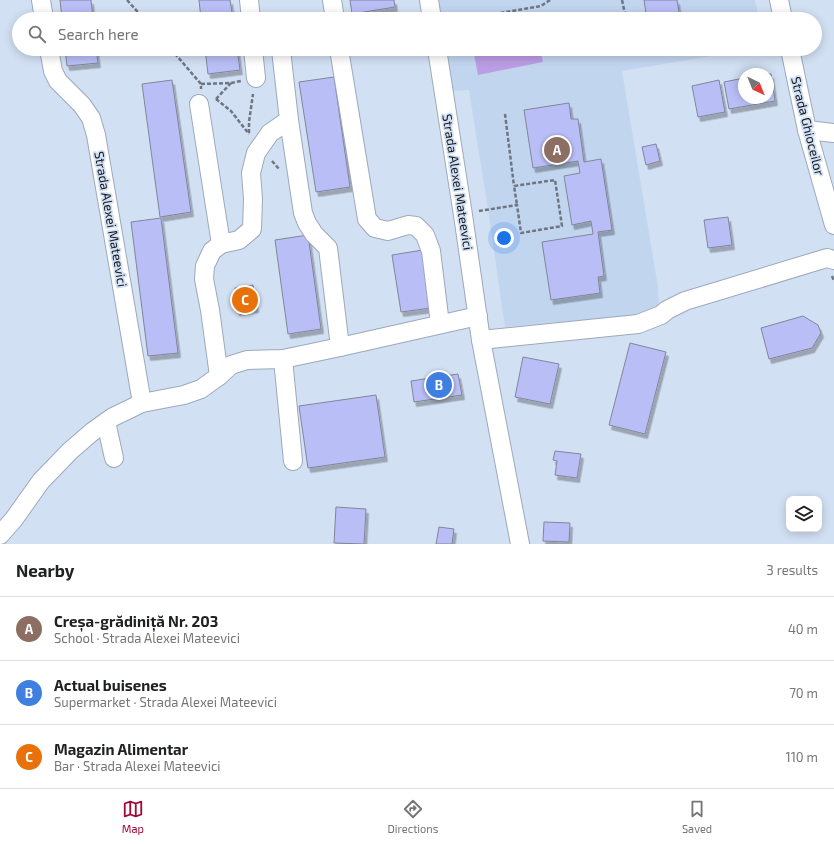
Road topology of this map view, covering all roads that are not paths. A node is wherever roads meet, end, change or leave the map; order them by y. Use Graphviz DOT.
graph roads {
  1 [pos="41,0"];
  2 [pos="249,0"];
  3 [pos="332,0"];
  4 [pos="429,0"];
  5 [pos="779,0"];
  6 [pos="43,12"];
  7 [pos="250,12"];
  8 [pos="334,12"];
  9 [pos="431,12"];
  10 [pos="782,12"];
  11 [pos="50,56"];
  12 [pos="254,56"];
  13 [pos="282,56"];
  14 [pos="340,56"];
  15 [pos="438,56"];
  16 [pos="791,56"];
  17 [pos="256,78"];
  18 [pos="199,104"];
  19 [pos="289,120"];
  20 [pos="807,130"];
  21 [pos="834,133"];
  22 [pos="834,225"];
  23 [pos="221,244"];
  24 [pos="834,260"];
  25 [pos="478,316"];
  26 [pos="440,324"];
  27 [pos="481,340"];
  28 [pos="340,347"];
  29 [pos="283,358"];
  30 [pos="219,376"];
  31 [pos="142,403"];
  32 [pos="106,422"];
  33 [pos="114,458"];
  34 [pos="293,461"];
  35 [pos="0,534"];
  36 [pos="520,544"];
  1 -- 6 [label="street"];
  2 -- 7 [label="street"];
  3 -- 8 [label="street"];
  4 -- 9 [label="street"];
  5 -- 10 [label="street"];
  11 -- 31 [label="street, Strada Alexei Mateevici"];
  12 -- 17 [label="street"];
  13 -- 19 [label="street"];
  14 -- 26 [label="street"];
  15 -- 25 [label="street, Strada Alexei Mateevici"];
  16 -- 20 [label="street, Strada Ghioceilor"];
  18 -- 23 [label="street"];
  19 -- 23 [label="street"];
  19 -- 28 [label="street"];
  20 -- 21 [label="street"];
  20 -- 22 [label="street, Strada Ghioceilor"];
  23 -- 30 [label="street"];
  24 -- 27 [label="street"];
  25 -- 26 [label="street"];
  25 -- 27 [label="street, Strada Alexei Mateevici"];
  26 -- 28 [label="street"];
  27 -- 36 [label="street, Strada Alexei Mateevici"];
  28 -- 29 [label="street"];
  29 -- 30 [label="street"];
  29 -- 34 [label="street"];
  30 -- 31 [label="street"];
  31 -- 32 [label="street"];
  32 -- 33 [label="street"];
  32 -- 35 [label="street"];
}
